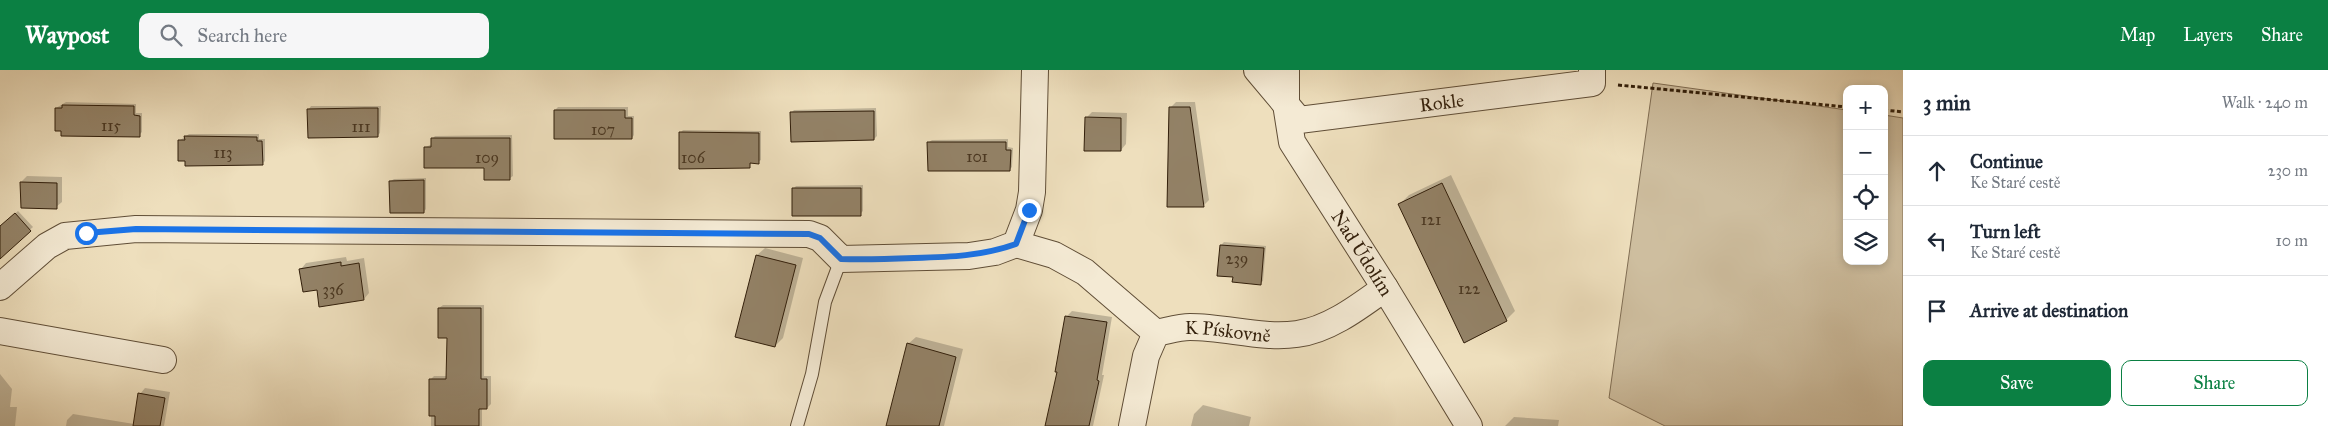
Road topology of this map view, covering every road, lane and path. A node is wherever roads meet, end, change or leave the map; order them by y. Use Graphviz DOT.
graph roads {
  1 [pos="1035,70"];
  2 [pos="1257,70"];
  3 [pos="1286,70"];
  4 [pos="1592,76"];
  5 [pos="1286,104"];
  6 [pos="1843,107"];
  7 [pos="1888,110"];
  8 [pos="1903,112"];
  9 [pos="1016,244"];
  10 [pos="841,259"];
  11 [pos="0,287"];
  12 [pos="1385,288"];
  13 [pos="0,331"];
  14 [pos="1156,333"];
  15 [pos="163,360"];
  16 [pos="797,426"];
  17 [pos="1132,426"];
  18 [pos="1469,426"];
  1 -- 9 [label="street"];
  2 -- 5 [label="street"];
  3 -- 5 [label="street, Nad Údolím"];
  4 -- 5 [label="street, Rokle"];
  4 -- 6 [label="path"];
  5 -- 12 [label="street, Nad Údolím"];
  7 -- 8 [label="path"];
  9 -- 10 [label="street"];
  9 -- 14 [label="street"];
  10 -- 11 [label="street"];
  10 -- 16 [label="lane"];
  12 -- 14 [label="street, K Pískovně"];
  12 -- 18 [label="street, Nad Údolím"];
  13 -- 15 [label="street"];
  14 -- 17 [label="street"];
}
